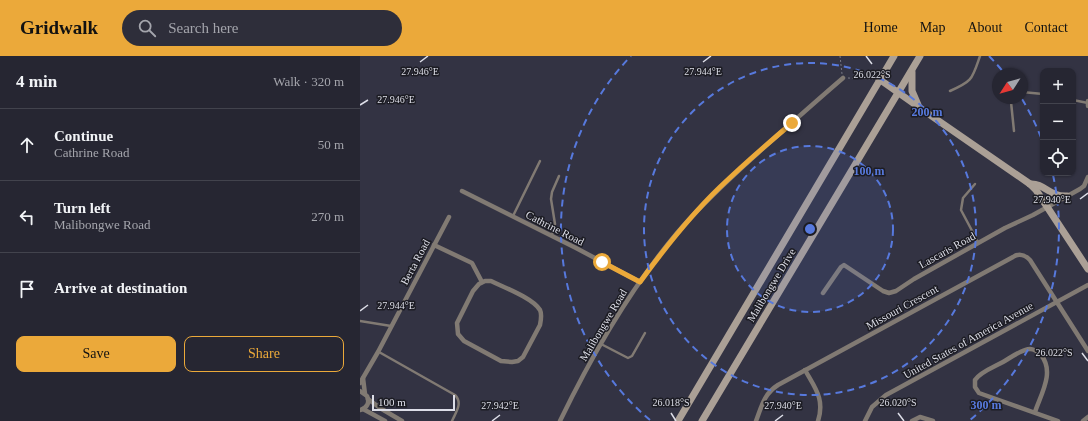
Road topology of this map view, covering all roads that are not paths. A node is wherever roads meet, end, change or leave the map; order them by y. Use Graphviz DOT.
graph roads {
  1 [pos="894,56"];
  2 [pos="920,56"];
  3 [pos="980,56"];
  4 [pos="912,69"];
  5 [pos="843,78"];
  6 [pos="880,79"];
  7 [pos="950,91"];
  8 [pos="898,93"];
  9 [pos="1028,93"];
  10 [pos="1040,94"];
  11 [pos="1076,100"];
  12 [pos="1088,102"];
  13 [pos="1011,104"];
  14 [pos="1088,106"];
  15 [pos="920,108"];
  16 [pos="1014,131"];
  17 [pos="540,161"];
  18 [pos="559,176"];
  19 [pos="1088,177"];
  20 [pos="975,184"];
  21 [pos="1030,184"];
  22 [pos="462,191"];
  23 [pos="1066,196"];
  24 [pos="1047,206"];
  25 [pos="449,217"];
  26 [pos="512,217"];
  27 [pos="552,236"];
  28 [pos="978,243"];
  29 [pos="434,244"];
  30 [pos="1088,269"];
  31 [pos="482,282"];
  32 [pos="640,282"];
  33 [pos="1088,285"];
  34 [pos="823,293"];
  35 [pos="1056,302"];
  36 [pos="360,321"];
  37 [pos="391,326"];
  38 [pos="645,333"];
  39 [pos="600,344"];
  40 [pos="1088,351"];
  41 [pos="378,352"];
  42 [pos="805,370"];
  43 [pos="363,378"];
  44 [pos="360,383"];
  45 [pos="360,391"];
  46 [pos="365,394"];
  47 [pos="368,399"];
  48 [pos="362,410"];
  49 [pos="1035,412"];
  50 [pos="1088,417"];
  51 [pos="385,421"];
  52 [pos="402,421"];
  53 [pos="452,421"];
  54 [pos="560,421"];
  55 [pos="678,421"];
  56 [pos="702,421"];
  57 [pos="756,421"];
  58 [pos="818,421"];
  59 [pos="865,421"];
  60 [pos="912,421"];
  61 [pos="933,421"];
  62 [pos="1058,421"];
  63 [pos="1082,421"];
  1 -- 6 [label="main road, Malibongwe Drive"];
  2 -- 4 [label="main road, Malibongwe Drive"];
  3 -- 7 [label="lane"];
  4 -- 8 [label="main road, Malibongwe Drive"];
  4 -- 15 [label="main road"];
  5 -- 32 [label="street, Malibongwe Road"];
  6 -- 8 [label="main road"];
  6 -- 55 [label="main road, Malibongwe Drive"];
  8 -- 15 [label="main road"];
  8 -- 56 [label="main road, Malibongwe Drive"];
  9 -- 10 [label="lane"];
  11 -- 12 [label="lane"];
  12 -- 14 [label="street"];
  13 -- 16 [label="lane"];
  15 -- 21 [label="main road"];
  17 -- 26 [label="lane"];
  18 -- 27 [label="lane"];
  19 -- 23 [label="street, Lascaris Road"];
  20 -- 28 [label="lane"];
  21 -- 23 [label="main road"];
  21 -- 24 [label="main road"];
  22 -- 26 [label="street, Cathrine Road"];
  23 -- 24 [label="street, Lascaris Road"];
  24 -- 28 [label="street, Lascaris Road"];
  24 -- 30 [label="main road"];
  25 -- 29 [label="street, Berta Road"];
  26 -- 27 [label="street, Cathrine Road"];
  27 -- 32 [label="street, Cathrine Road"];
  28 -- 34 [label="street, Lascaris Road"];
  29 -- 31 [label="street"];
  29 -- 37 [label="street, Berta Road"];
  31 -- 31 [label="street"];
  32 -- 39 [label="street, Malibongwe Road"];
  33 -- 35 [label="street, United States of America Avenue"];
  35 -- 40 [label="street, Missouri Crescent"];
  35 -- 42 [label="street, Missouri Crescent"];
  35 -- 59 [label="street, United States of America Avenue"];
  36 -- 37 [label="lane"];
  37 -- 41 [label="street, Berta Road"];
  38 -- 39 [label="lane"];
  39 -- 54 [label="street, Malibongwe Road"];
  41 -- 43 [label="street, Berta Road"];
  41 -- 53 [label="lane"];
  42 -- 57 [label="street, Missouri Crescent"];
  42 -- 58 [label="street"];
  43 -- 44 [label="street, Berta Road"];
  43 -- 46 [label="street"];
  45 -- 46 [label="street"];
  46 -- 47 [label="street"];
  47 -- 48 [label="street"];
  47 -- 52 [label="street"];
  48 -- 51 [label="street"];
  49 -- 49 [label="street"];
  49 -- 62 [label="street"];
  50 -- 63 [label="street"];
  60 -- 61 [label="street"];
}
